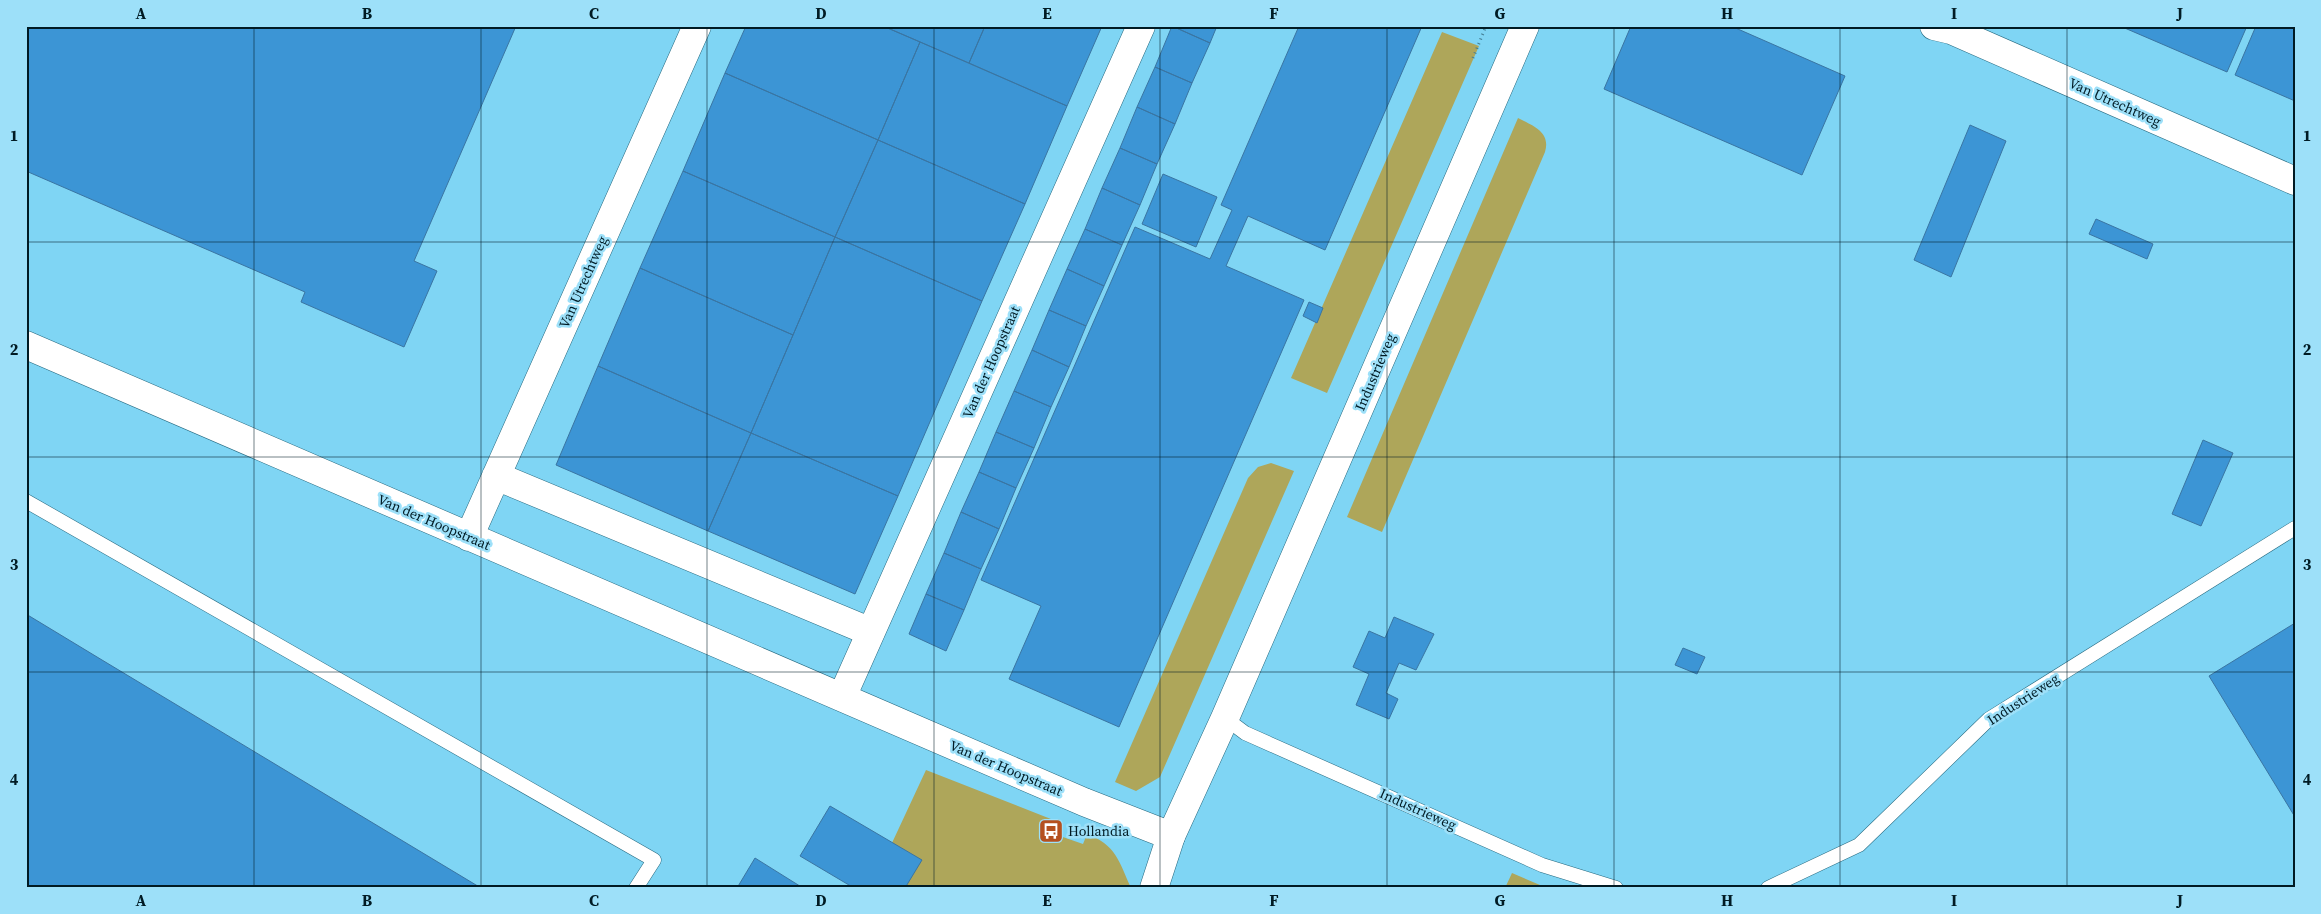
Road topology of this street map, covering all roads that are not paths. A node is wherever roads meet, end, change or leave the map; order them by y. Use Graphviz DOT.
graph roads {
  1 [pos="697,26"];
  2 [pos="1141,26"];
  3 [pos="1525,26"];
  4 [pos="1946,27"];
  5 [pos="2295,181"];
  6 [pos="26,345"];
  7 [pos="496,476"];
  8 [pos="26,501"];
  9 [pos="2295,528"];
  10 [pos="469,537"];
  11 [pos="871,632"];
  12 [pos="842,697"];
  13 [pos="1225,718"];
  14 [pos="1171,836"];
  15 [pos="636,888"];
  16 [pos="1154,888"];
  17 [pos="1616,888"];
  18 [pos="1768,888"];
  1 -- 7 [label="street, Van Utrechtweg"];
  2 -- 11 [label="street, Van der Hoopstraat"];
  3 -- 13 [label="street, Industrieweg"];
  4 -- 5 [label="street, Van Utrechtweg"];
  6 -- 10 [label="street, Van der Hoopstraat"];
  7 -- 10 [label="street, Van Utrechtweg"];
  7 -- 11 [label="street"];
  8 -- 15 [label="lane"];
  9 -- 18 [label="lane, Industrieweg"];
  10 -- 12 [label="street, Van der Hoopstraat"];
  11 -- 12 [label="street, Van der Hoopstraat"];
  12 -- 14 [label="street, Van der Hoopstraat"];
  13 -- 14 [label="street, Industrieweg"];
  13 -- 17 [label="lane, Industrieweg"];
  14 -- 16 [label="street, Industrieweg"];
}
